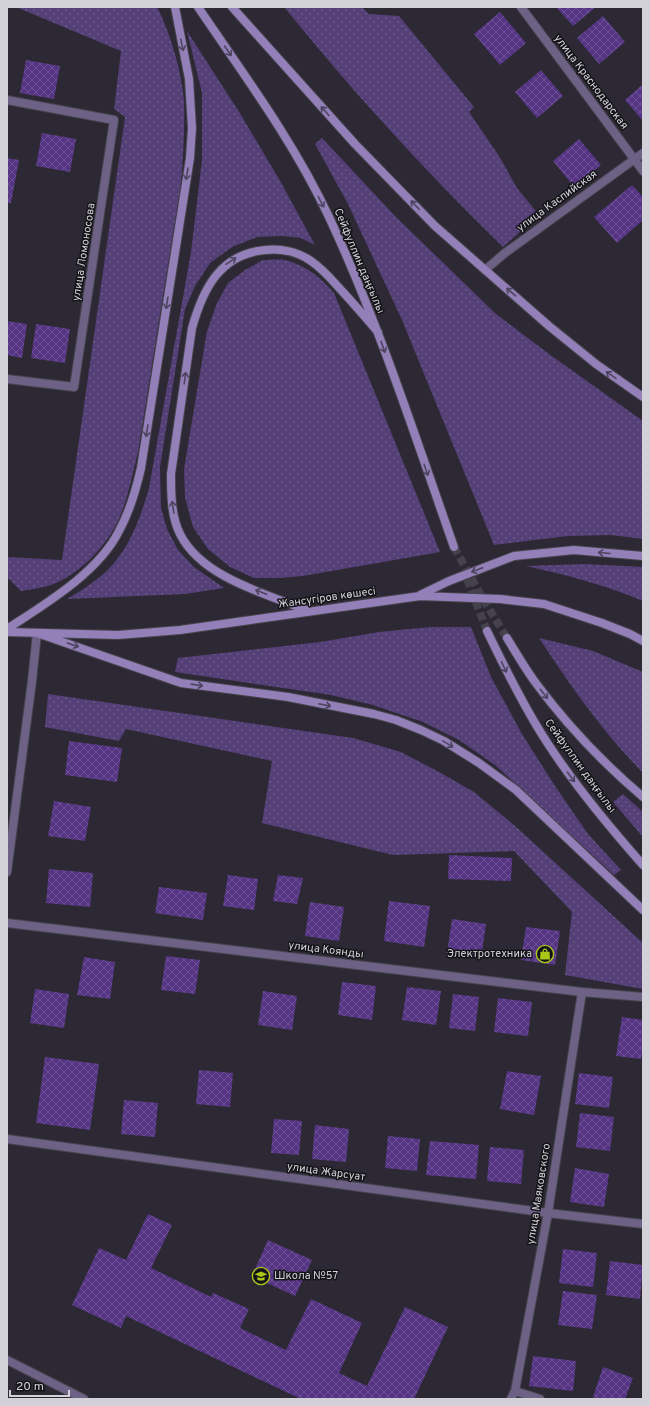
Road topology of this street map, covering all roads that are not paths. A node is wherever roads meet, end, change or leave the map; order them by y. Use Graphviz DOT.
graph roads {
  1 [pos="175,7"];
  2 [pos="198,7"];
  3 [pos="232,7"];
  4 [pos="521,7"];
  5 [pos="7,100"];
  6 [pos="643,153"];
  7 [pos="634,159"];
  8 [pos="643,170"];
  9 [pos="485,270"];
  10 [pos="378,332"];
  11 [pos="7,379"];
  12 [pos="643,397"];
  13 [pos="454,547"];
  14 [pos="643,556"];
  15 [pos="420,596"];
  16 [pos="310,611"];
  17 [pos="7,629"];
  18 [pos="487,631"];
  19 [pos="7,632"];
  20 [pos="36,633"];
  21 [pos="507,638"];
  22 [pos="643,641"];
  23 [pos="643,797"];
  24 [pos="643,865"];
  25 [pos="7,872"];
  26 [pos="643,910"];
  27 [pos="7,923"];
  28 [pos="582,992"];
  29 [pos="643,997"];
  30 [pos="7,1139"];
  31 [pos="548,1213"];
  32 [pos="643,1224"];
  33 [pos="7,1360"];
  34 [pos="515,1391"];
  35 [pos="84,1399"];
  36 [pos="511,1399"];
  37 [pos="540,1399"];
  1 -- 17 [label="main road, one-way"];
  2 -- 10 [label="main road, Сейфуллин даңғылы, one-way"];
  9 -- 3 [label="main road, one-way"];
  4 -- 7 [label="street, улица Краснодарская"];
  5 -- 11 [label="street, улица Ломоносова"];
  6 -- 7 [label="street, улица Каспийская"];
  7 -- 8 [label="street, улица Краснодарская"];
  7 -- 9 [label="street, улица Каспийская"];
  12 -- 9 [label="main road, one-way"];
  10 -- 13 [label="main road, Сейфуллин даңғылы, one-way"];
  16 -- 10 [label="main road, one-way"];
  14 -- 15 [label="main road, one-way"];
  15 -- 16 [label="main road, Жансүгіров көшесі"];
  15 -- 22 [label="main road, Жансүгіров көшесі"];
  16 -- 20 [label="main road, Жансүгіров көшесі"];
  18 -- 24 [label="main road, Сейфуллин даңғылы, one-way"];
  19 -- 20 [label="main road, Жансүгіров көшесі"];
  20 -- 25 [label="street"];
  20 -- 26 [label="main road, one-way"];
  21 -- 23 [label="main road, one-way"];
  27 -- 28 [label="street, улица Коянды"];
  28 -- 29 [label="street, улица Коянды"];
  28 -- 31 [label="street, улица Маяковского"];
  30 -- 31 [label="street, улица Жарсуат"];
  31 -- 32 [label="street, улица Жарсуат"];
  31 -- 34 [label="street, улица Маяковского"];
  33 -- 35 [label="street"];
  34 -- 36 [label="street, улица Маяковского"];
  34 -- 37 [label="street"];
}
